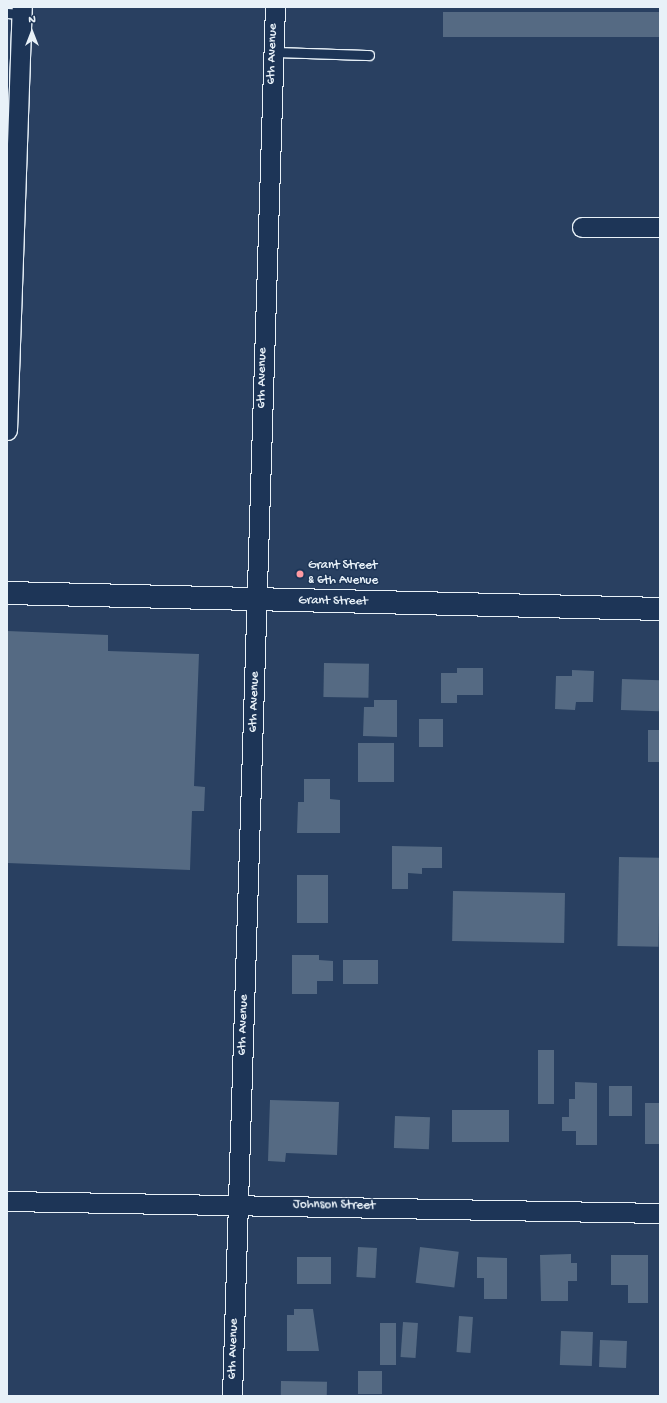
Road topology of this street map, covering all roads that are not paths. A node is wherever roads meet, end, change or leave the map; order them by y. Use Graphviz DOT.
graph roads {
  1 [pos="275,7"];
  2 [pos="17,11"];
  3 [pos="273,52"];
  4 [pos="369,54"];
  5 [pos="582,227"];
  6 [pos="660,227"];
  7 [pos="8,396"];
  8 [pos="7,430"];
  9 [pos="7,593"];
  10 [pos="258,600"];
  11 [pos="660,609"];
  12 [pos="7,1201"];
  13 [pos="239,1204"];
  14 [pos="660,1212"];
  15 [pos="232,1396"];
  1 -- 3 [label="street, 6th Avenue"];
  2 -- 7 [label="street"];
  3 -- 4 [label="lane"];
  3 -- 10 [label="street, 6th Avenue"];
  5 -- 6 [label="street"];
  7 -- 8 [label="street"];
  9 -- 10 [label="street, Grant Street"];
  10 -- 11 [label="street, Grant Street"];
  10 -- 13 [label="street, 6th Avenue"];
  12 -- 13 [label="street, Johnson Street"];
  13 -- 14 [label="street, Johnson Street"];
  13 -- 15 [label="street, 6th Avenue"];
}
